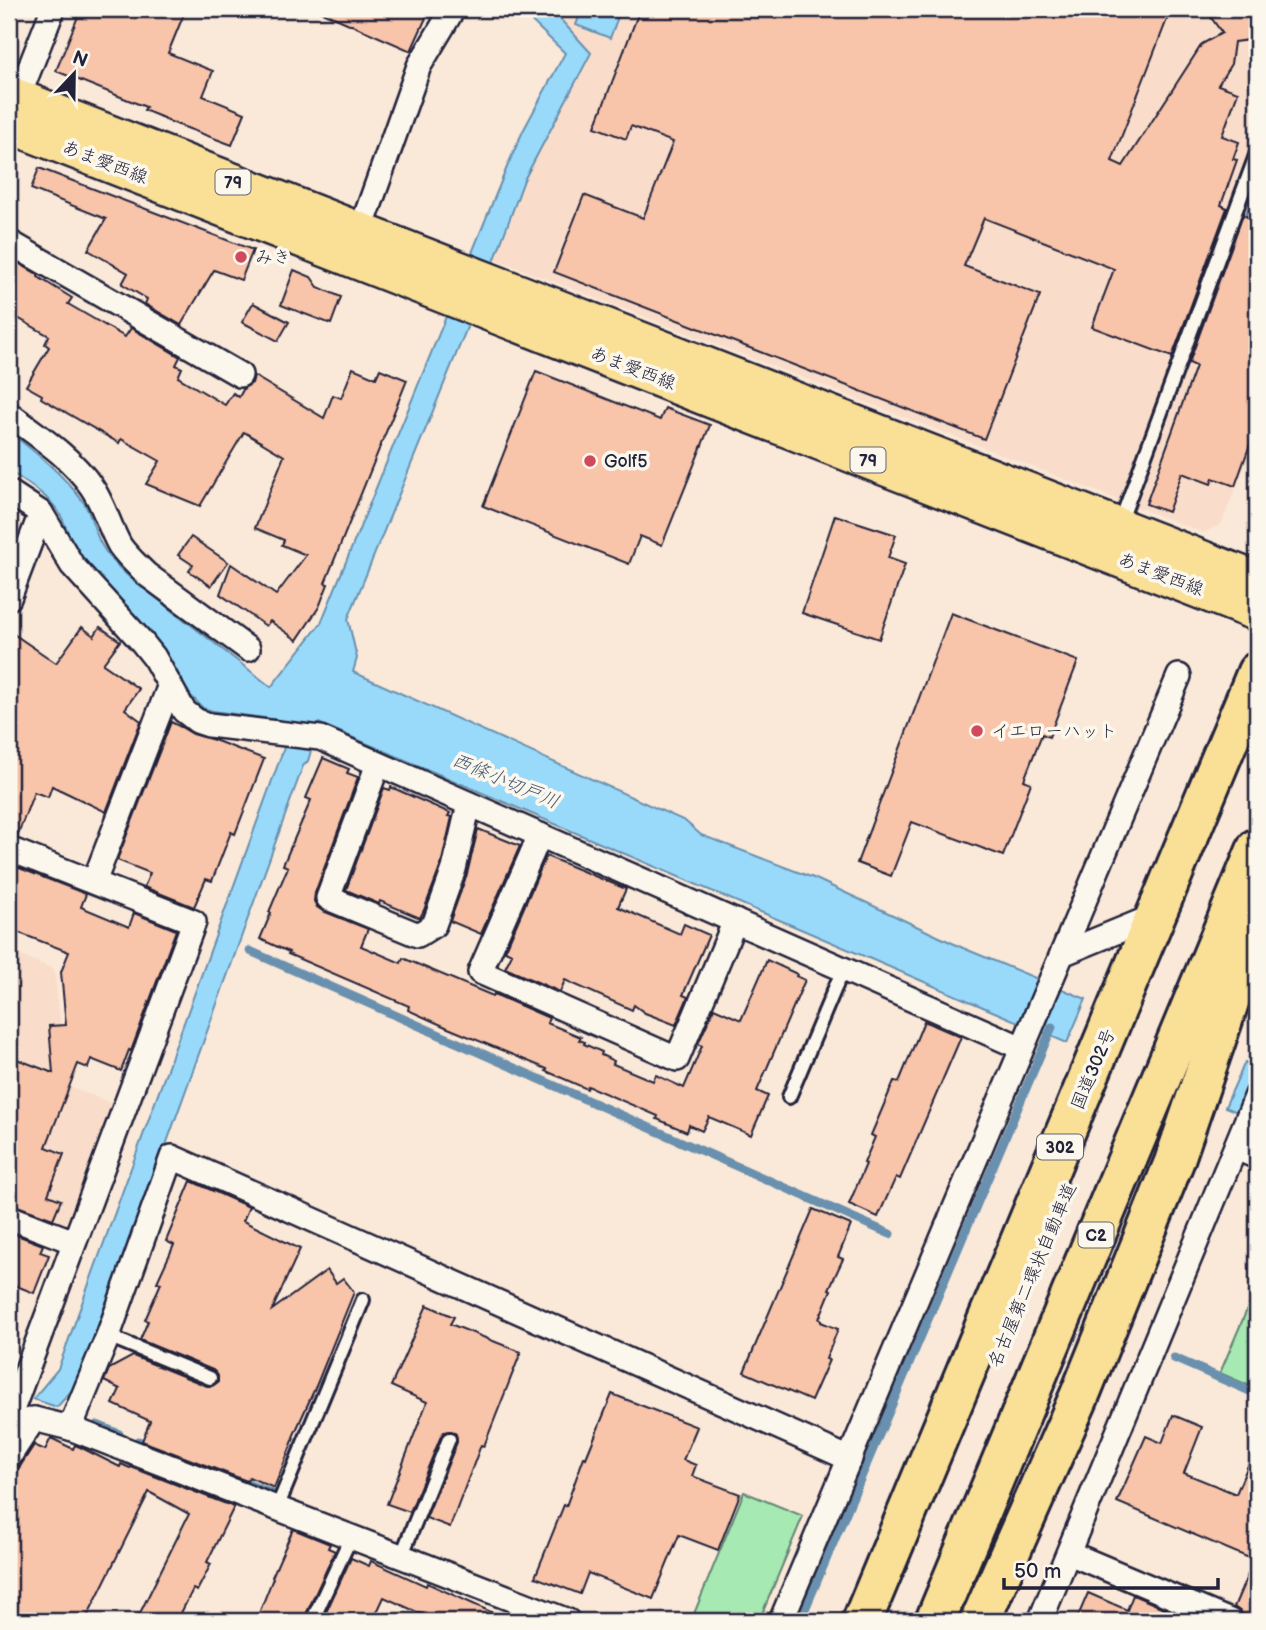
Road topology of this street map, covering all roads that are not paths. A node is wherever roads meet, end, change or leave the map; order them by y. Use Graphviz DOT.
graph roads {
  1 [pos="53,9"];
  2 [pos="453,9"];
  3 [pos="12,106"];
  4 [pos="1257,153"];
  5 [pos="360,232"];
  6 [pos="9,242"];
  7 [pos="469,289"];
  8 [pos="240,375"];
  9 [pos="9,414"];
  10 [pos="9,492"];
  11 [pos="41,513"];
  12 [pos="1119,526"];
  13 [pos="1257,581"];
  14 [pos="9,598"];
  15 [pos="1257,612"];
  16 [pos="248,649"];
  17 [pos="1257,672"];
  18 [pos="1179,676"];
  19 [pos="170,685"];
  20 [pos="1257,736"];
  21 [pos="378,764"];
  22 [pos="469,804"];
  23 [pos="540,835"];
  24 [pos="1257,848"];
  25 [pos="9,849"];
  26 [pos="94,883"];
  27 [pos="1257,910"];
  28 [pos="1157,915"];
  29 [pos="735,921"];
  30 [pos="1257,921"];
  31 [pos="1062,954"];
  32 [pos="843,969"];
  33 [pos="1025,1041"];
  34 [pos="1257,1096"];
  35 [pos="789,1097"];
  36 [pos="1236,1148"];
  37 [pos="1257,1157"];
  38 [pos="9,1217"];
  39 [pos="74,1242"];
  40 [pos="1015,1254"];
  41 [pos="363,1300"];
  42 [pos="108,1336"];
  43 [pos="210,1378"];
  44 [pos="9,1418"];
  45 [pos="34,1419"];
  46 [pos="9,1425"];
  47 [pos="70,1428"];
  48 [pos="449,1439"];
  49 [pos="9,1457"];
  50 [pos="850,1459"];
  51 [pos="277,1508"];
  52 [pos="351,1537"];
  53 [pos="1069,1553"];
  54 [pos="401,1556"];
  55 [pos="312,1621"];
  56 [pos="568,1621"];
  57 [pos="781,1621"];
  58 [pos="843,1621"];
  59 [pos="862,1621"];
  60 [pos="887,1621"];
  61 [pos="935,1621"];
  62 [pos="958,1621"];
  63 [pos="980,1621"];
  64 [pos="1040,1621"];
  65 [pos="1230,1621"];
  1 -- 3 [label="street"];
  2 -- 5 [label="street"];
  3 -- 5 [label="main road, あま愛西線 / 79"];
  3 -- 7 [label="main road, あま愛西線 / 79"];
  4 -- 12 [label="lane"];
  5 -- 7 [label="main road, あま愛西線 / 79"];
  6 -- 8 [label="street"];
  7 -- 12 [label="main road, あま愛西線 / 79"];
  7 -- 15 [label="main road, あま愛西線 / 79"];
  9 -- 16 [label="street"];
  10 -- 11 [label="street"];
  11 -- 14 [label="street"];
  11 -- 19 [label="street"];
  12 -- 13 [label="main road, あま愛西線 / 79"];
  17 -- 28 [label="highway, 国道302号 / 302"];
  18 -- 31 [label="street"];
  19 -- 21 [label="street"];
  19 -- 26 [label="street"];
  20 -- 60 [label="highway, 名古屋第二環状自動車道 / C2"];
  21 -- 22 [label="street"];
  21 -- 22 [label="street"];
  22 -- 23 [label="street"];
  23 -- 29 [label="street"];
  23 -- 29 [label="street"];
  24 -- 61 [label="highway, C2"];
  25 -- 26 [label="street"];
  26 -- 39 [label="street"];
  27 -- 62 [label="highway"];
  28 -- 31 [label="street"];
  28 -- 40 [label="highway, 国道302号 / 302"];
  29 -- 32 [label="street"];
  30 -- 63 [label="highway"];
  31 -- 33 [label="street"];
  32 -- 33 [label="street"];
  32 -- 35 [label="lane"];
  33 -- 50 [label="street"];
  34 -- 36 [label="street"];
  36 -- 37 [label="street"];
  36 -- 53 [label="street"];
  38 -- 39 [label="street"];
  39 -- 44 [label="street"];
  40 -- 58 [label="highway"];
  40 -- 59 [label="highway, 国道302号 / 302"];
  41 -- 51 [label="lane"];
  42 -- 43 [label="lane"];
  42 -- 47 [label="street"];
  42 -- 50 [label="street"];
  45 -- 46 [label="street"];
  45 -- 47 [label="street"];
  45 -- 49 [label="street"];
  47 -- 51 [label="street"];
  48 -- 54 [label="lane"];
  50 -- 57 [label="street"];
  51 -- 52 [label="street"];
  52 -- 54 [label="street"];
  52 -- 55 [label="lane"];
  53 -- 64 [label="street"];
  53 -- 65 [label="street"];
  54 -- 56 [label="street"];
}
